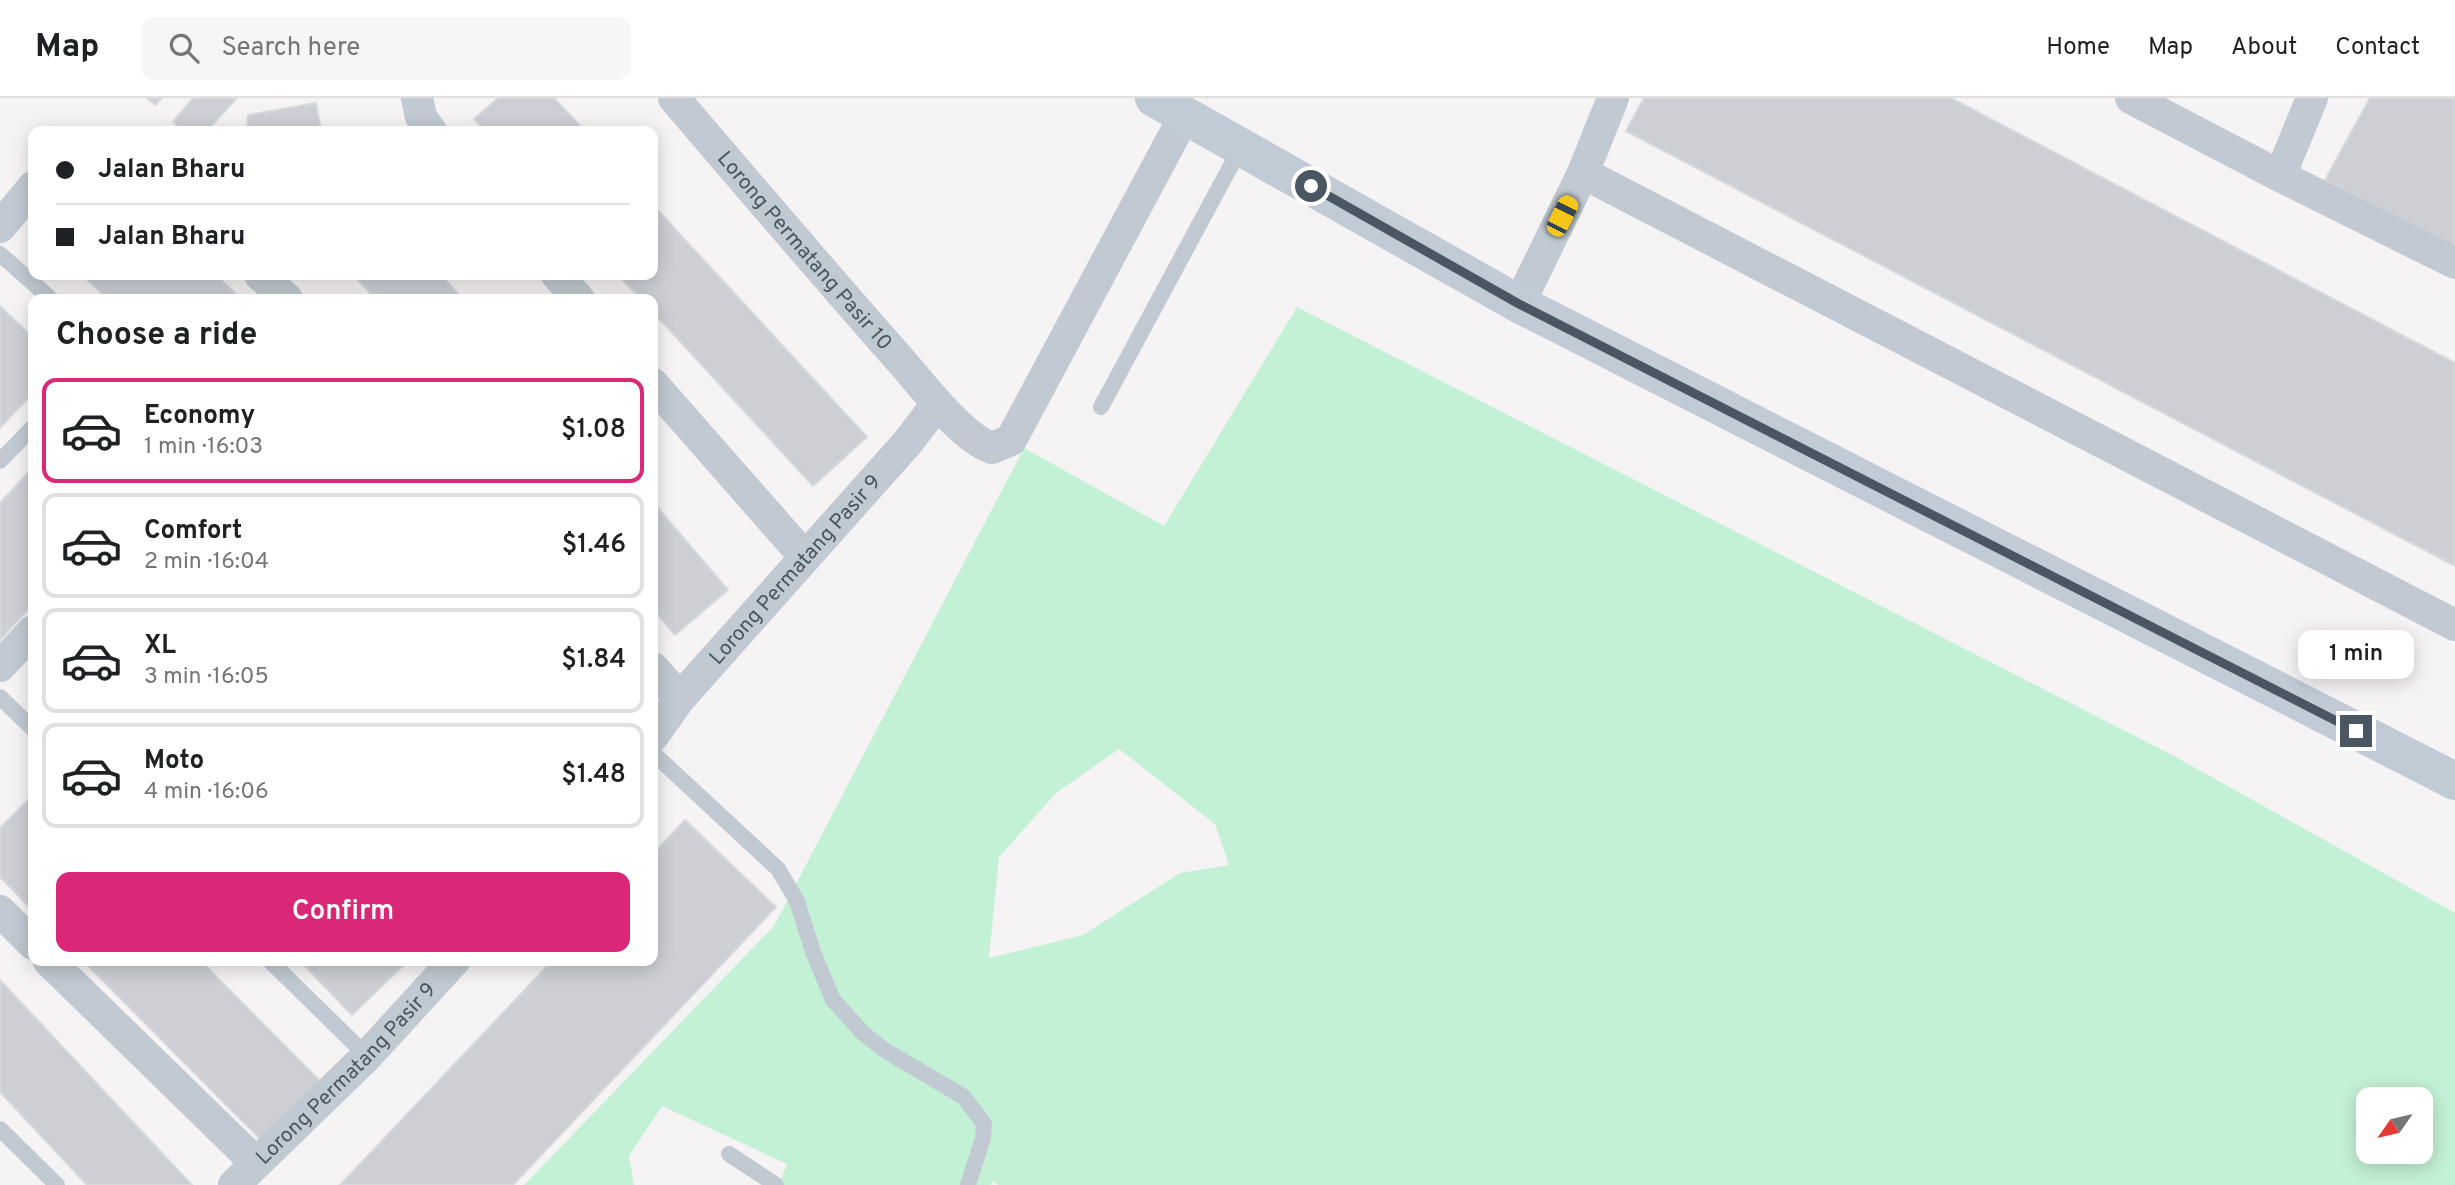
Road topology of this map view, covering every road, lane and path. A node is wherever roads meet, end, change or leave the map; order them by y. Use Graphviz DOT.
graph roads {
  1 [pos="417,98"];
  2 [pos="674,98"];
  3 [pos="1613,98"];
  4 [pos="2131,98"];
  5 [pos="2312,98"];
  6 [pos="1170,107"];
  7 [pos="427,126"];
  8 [pos="1241,146"];
  9 [pos="1583,173"];
  10 [pos="2280,176"];
  11 [pos="28,193"];
  12 [pos="0,227"];
  13 [pos="0,254"];
  14 [pos="2455,264"];
  15 [pos="28,279"];
  16 [pos="29,280"];
  17 [pos="266,280"];
  18 [pos="562,280"];
  19 [pos="45,294"];
  20 [pos="281,294"];
  21 [pos="574,294"];
  22 [pos="1519,304"];
  23 [pos="658,390"];
  24 [pos="937,404"];
  25 [pos="1101,407"];
  26 [pos="28,433"];
  27 [pos="0,461"];
  28 [pos="804,556"];
  29 [pos="2455,625"];
  30 [pos="28,636"];
  31 [pos="0,666"];
  32 [pos="658,674"];
  33 [pos="0,697"];
  34 [pos="680,698"];
  35 [pos="28,724"];
  36 [pos="658,729"];
  37 [pos="658,758"];
  38 [pos="2455,781"];
  39 [pos="0,911"];
  40 [pos="28,939"];
  41 [pos="54,966"];
  42 [pos="275,966"];
  43 [pos="449,966"];
  44 [pos="367,1056"];
  45 [pos="0,1129"];
  46 [pos="729,1154"];
  47 [pos="256,1162"];
  48 [pos="57,1185"];
  49 [pos="234,1185"];
  50 [pos="776,1185"];
  51 [pos="968,1185"];
  1 -- 7 [label="street"];
  2 -- 24 [label="street, Lorong Permatang Pasir 10"];
  3 -- 9 [label="street"];
  4 -- 10 [label="street"];
  5 -- 10 [label="street"];
  6 -- 8 [label="main road"];
  6 -- 24 [label="street, Lorong Permatang Pasir 10"];
  8 -- 22 [label="main road"];
  8 -- 25 [label="lane"];
  9 -- 22 [label="street"];
  9 -- 29 [label="street"];
  10 -- 14 [label="street"];
  11 -- 12 [label="street"];
  13 -- 15 [label="lane"];
  16 -- 19 [label="lane"];
  17 -- 20 [label="street"];
  18 -- 21 [label="street"];
  22 -- 38 [label="main road"];
  23 -- 28 [label="street"];
  24 -- 28 [label="street, Lorong Permatang Pasir 9"];
  26 -- 27 [label="lane"];
  28 -- 34 [label="street, Lorong Permatang Pasir 9"];
  30 -- 31 [label="street"];
  32 -- 34 [label="street"];
  33 -- 35 [label="lane"];
  34 -- 36 [label="street, Lorong Permatang Pasir 9"];
  37 -- 51 [label="lane"];
  39 -- 40 [label="street"];
  41 -- 47 [label="street"];
  42 -- 44 [label="lane"];
  43 -- 44 [label="street, Lorong Permatang Pasir 9"];
  44 -- 47 [label="street, Lorong Permatang Pasir 9"];
  45 -- 48 [label="lane"];
  46 -- 50 [label="lane"];
  47 -- 49 [label="street, Lorong Permatang Pasir 9"];
}
